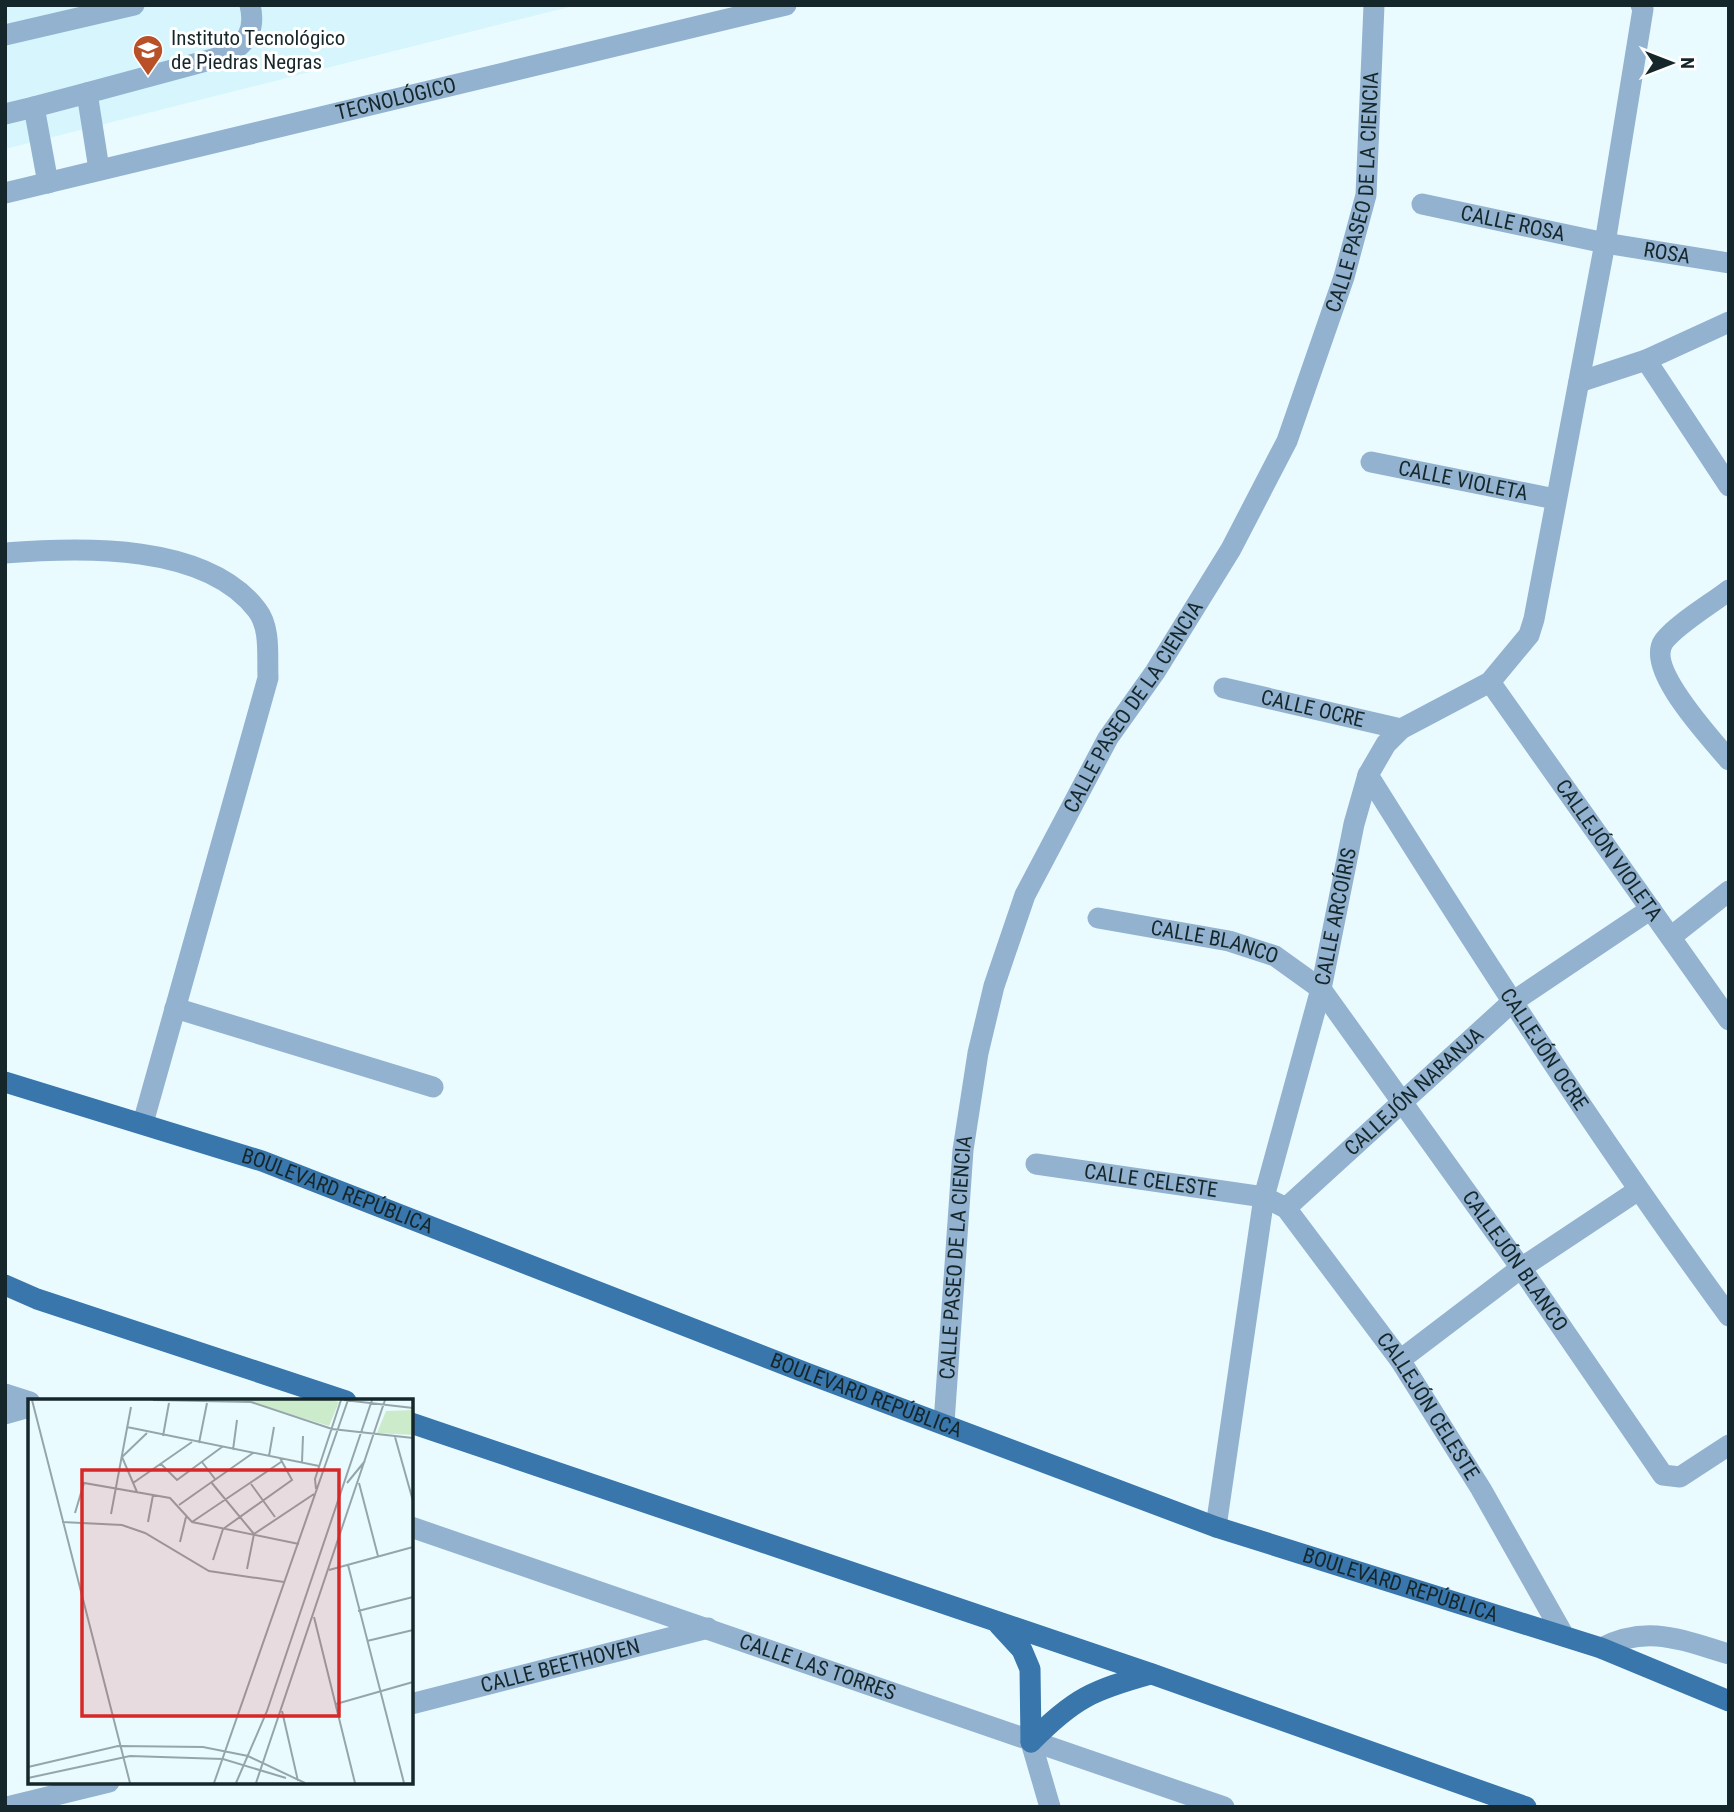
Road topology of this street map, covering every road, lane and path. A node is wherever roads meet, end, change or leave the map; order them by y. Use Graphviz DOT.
graph roads {
  1 [pos="134,5"];
  2 [pos="250,5"];
  3 [pos="786,5"];
  4 [pos="1374,5"];
  5 [pos="1641,5"];
  6 [pos="5,35"];
  7 [pos="87,93"];
  8 [pos="34,107"];
  9 [pos="5,114"];
  10 [pos="99,169"];
  11 [pos="48,183"];
  12 [pos="5,193"];
  13 [pos="1422,204"];
  14 [pos="1605,243"];
  15 [pos="1729,262"];
  16 [pos="1729,322"];
  17 [pos="1646,360"];
  18 [pos="1579,382"];
  19 [pos="1371,462"];
  20 [pos="1729,486"];
  21 [pos="1556,499"];
  22 [pos="5,553"];
  23 [pos="1729,590"];
  24 [pos="1490,682"];
  25 [pos="1224,688"];
  26 [pos="1401,729"];
  27 [pos="1729,760"];
  28 [pos="1368,775"];
  29 [pos="1729,891"];
  30 [pos="1651,909"];
  31 [pos="1098,918"];
  32 [pos="1672,936"];
  33 [pos="1321,989"];
  34 [pos="1511,1003"];
  35 [pos="175,1008"];
  36 [pos="1729,1020"];
  37 [pos="5,1082"];
  38 [pos="433,1087"];
  39 [pos="1402,1099"];
  40 [pos="143,1123"];
  41 [pos="1036,1164"];
  42 [pos="1637,1191"];
  43 [pos="1264,1196"];
  44 [pos="1286,1208"];
  45 [pos="1521,1268"];
  46 [pos="5,1285"];
  47 [pos="1729,1316"];
  48 [pos="1400,1360"];
  49 [pos="5,1394"];
  50 [pos="340,1399"];
  51 [pos="28,1401"];
  52 [pos="28,1408"];
  53 [pos="5,1414"];
  54 [pos="944,1423"];
  55 [pos="413,1424"];
  56 [pos="1729,1445"];
  57 [pos="1216,1527"];
  58 [pos="413,1528"];
  59 [pos="997,1623"];
  60 [pos="708,1628"];
  61 [pos="1564,1636"];
  62 [pos="1601,1647"];
  63 [pos="1729,1654"];
  64 [pos="1152,1674"];
  65 [pos="1729,1701"];
  66 [pos="413,1703"];
  67 [pos="1031,1742"];
  68 [pos="106,1784"];
  69 [pos="89,1797"];
  70 [pos="7,1807"];
  71 [pos="1050,1807"];
  72 [pos="1224,1807"];
  73 [pos="1526,1807"];
  1 -- 6 [label="street"];
  2 -- 7 [label="street"];
  3 -- 10 [label="street, TECNOLÓGICO"];
  4 -- 54 [label="street, CALLE PASEO DE LA CIENCIA"];
  5 -- 14 [label="street, CALLE ARCOÍRIS"];
  7 -- 8 [label="street"];
  7 -- 10 [label="street"];
  8 -- 9 [label="street"];
  8 -- 11 [label="street"];
  10 -- 11 [label="street, TECNOLÓGICO"];
  11 -- 12 [label="street, TECNOLÓGICO"];
  13 -- 14 [label="street, CALLE ROSA"];
  14 -- 15 [label="street, ROSA"];
  14 -- 18 [label="street, CALLE ARCOÍRIS"];
  16 -- 17 [label="street"];
  17 -- 18 [label="street"];
  17 -- 20 [label="street"];
  18 -- 21 [label="street, CALLE ARCOÍRIS"];
  19 -- 21 [label="street, CALLE VIOLETA"];
  21 -- 24 [label="street, CALLE ARCOÍRIS"];
  22 -- 35 [label="street"];
  23 -- 27 [label="street"];
  24 -- 26 [label="street, CALLE ARCOÍRIS"];
  24 -- 30 [label="street, CALLEJÓN VIOLETA"];
  25 -- 26 [label="street, CALLE OCRE"];
  26 -- 28 [label="street, CALLE ARCOÍRIS"];
  28 -- 33 [label="street, CALLE ARCOÍRIS"];
  28 -- 34 [label="street, CALLEJÓN OCRE"];
  29 -- 32 [label="street"];
  30 -- 32 [label="street, CALLEJÓN VIOLETA"];
  30 -- 34 [label="street, CALLEJÓN NARANJA"];
  31 -- 33 [label="street, CALLE BLANCO"];
  32 -- 36 [label="street, CALLEJÓN VIOLETA"];
  33 -- 39 [label="street, CALLEJÓN BLANCO"];
  33 -- 43 [label="street, CALLE ARCOÍRIS"];
  34 -- 39 [label="street, CALLEJÓN NARANJA"];
  34 -- 42 [label="street, CALLEJÓN OCRE"];
  35 -- 38 [label="street"];
  35 -- 40 [label="street"];
  37 -- 40 [label="main road, BOULEVARD REPÚBLICA"];
  39 -- 44 [label="street, CALLEJÓN NARANJA"];
  39 -- 45 [label="street, CALLEJÓN BLANCO"];
  40 -- 54 [label="main road, BOULEVARD REPÚBLICA"];
  41 -- 43 [label="street, CALLE CELESTE"];
  42 -- 45 [label="street"];
  42 -- 47 [label="street, CALLEJÓN OCRE"];
  43 -- 44 [label="street, CALLEJÓN CELESTE"];
  43 -- 57 [label="street, CALLE ARCOÍRIS"];
  44 -- 48 [label="street, CALLEJÓN CELESTE"];
  45 -- 48 [label="street"];
  45 -- 56 [label="street, CALLEJÓN BLANCO"];
  46 -- 50 [label="main road"];
  48 -- 61 [label="street, CALLEJÓN CELESTE"];
  49 -- 51 [label="street"];
  52 -- 53 [label="street"];
  54 -- 57 [label="main road, BOULEVARD REPÚBLICA"];
  55 -- 59 [label="main road"];
  57 -- 61 [label="main road, BOULEVARD REPÚBLICA"];
  58 -- 60 [label="street, CALLE LAS TORRES"];
  59 -- 64 [label="main road"];
  59 -- 67 [label="main road"];
  60 -- 66 [label="street, CALLE BEETHOVEN"];
  60 -- 67 [label="street, CALLE LAS TORRES"];
  61 -- 62 [label="main road, BOULEVARD REPÚBLICA"];
  62 -- 63 [label="street"];
  62 -- 65 [label="main road, BOULEVARD REPÚBLICA"];
  64 -- 67 [label="main road"];
  64 -- 73 [label="main road"];
  67 -- 71 [label="street"];
  67 -- 72 [label="street, CALLE LAS TORRES"];
  68 -- 69 [label="street"];
  69 -- 70 [label="street"];
}
